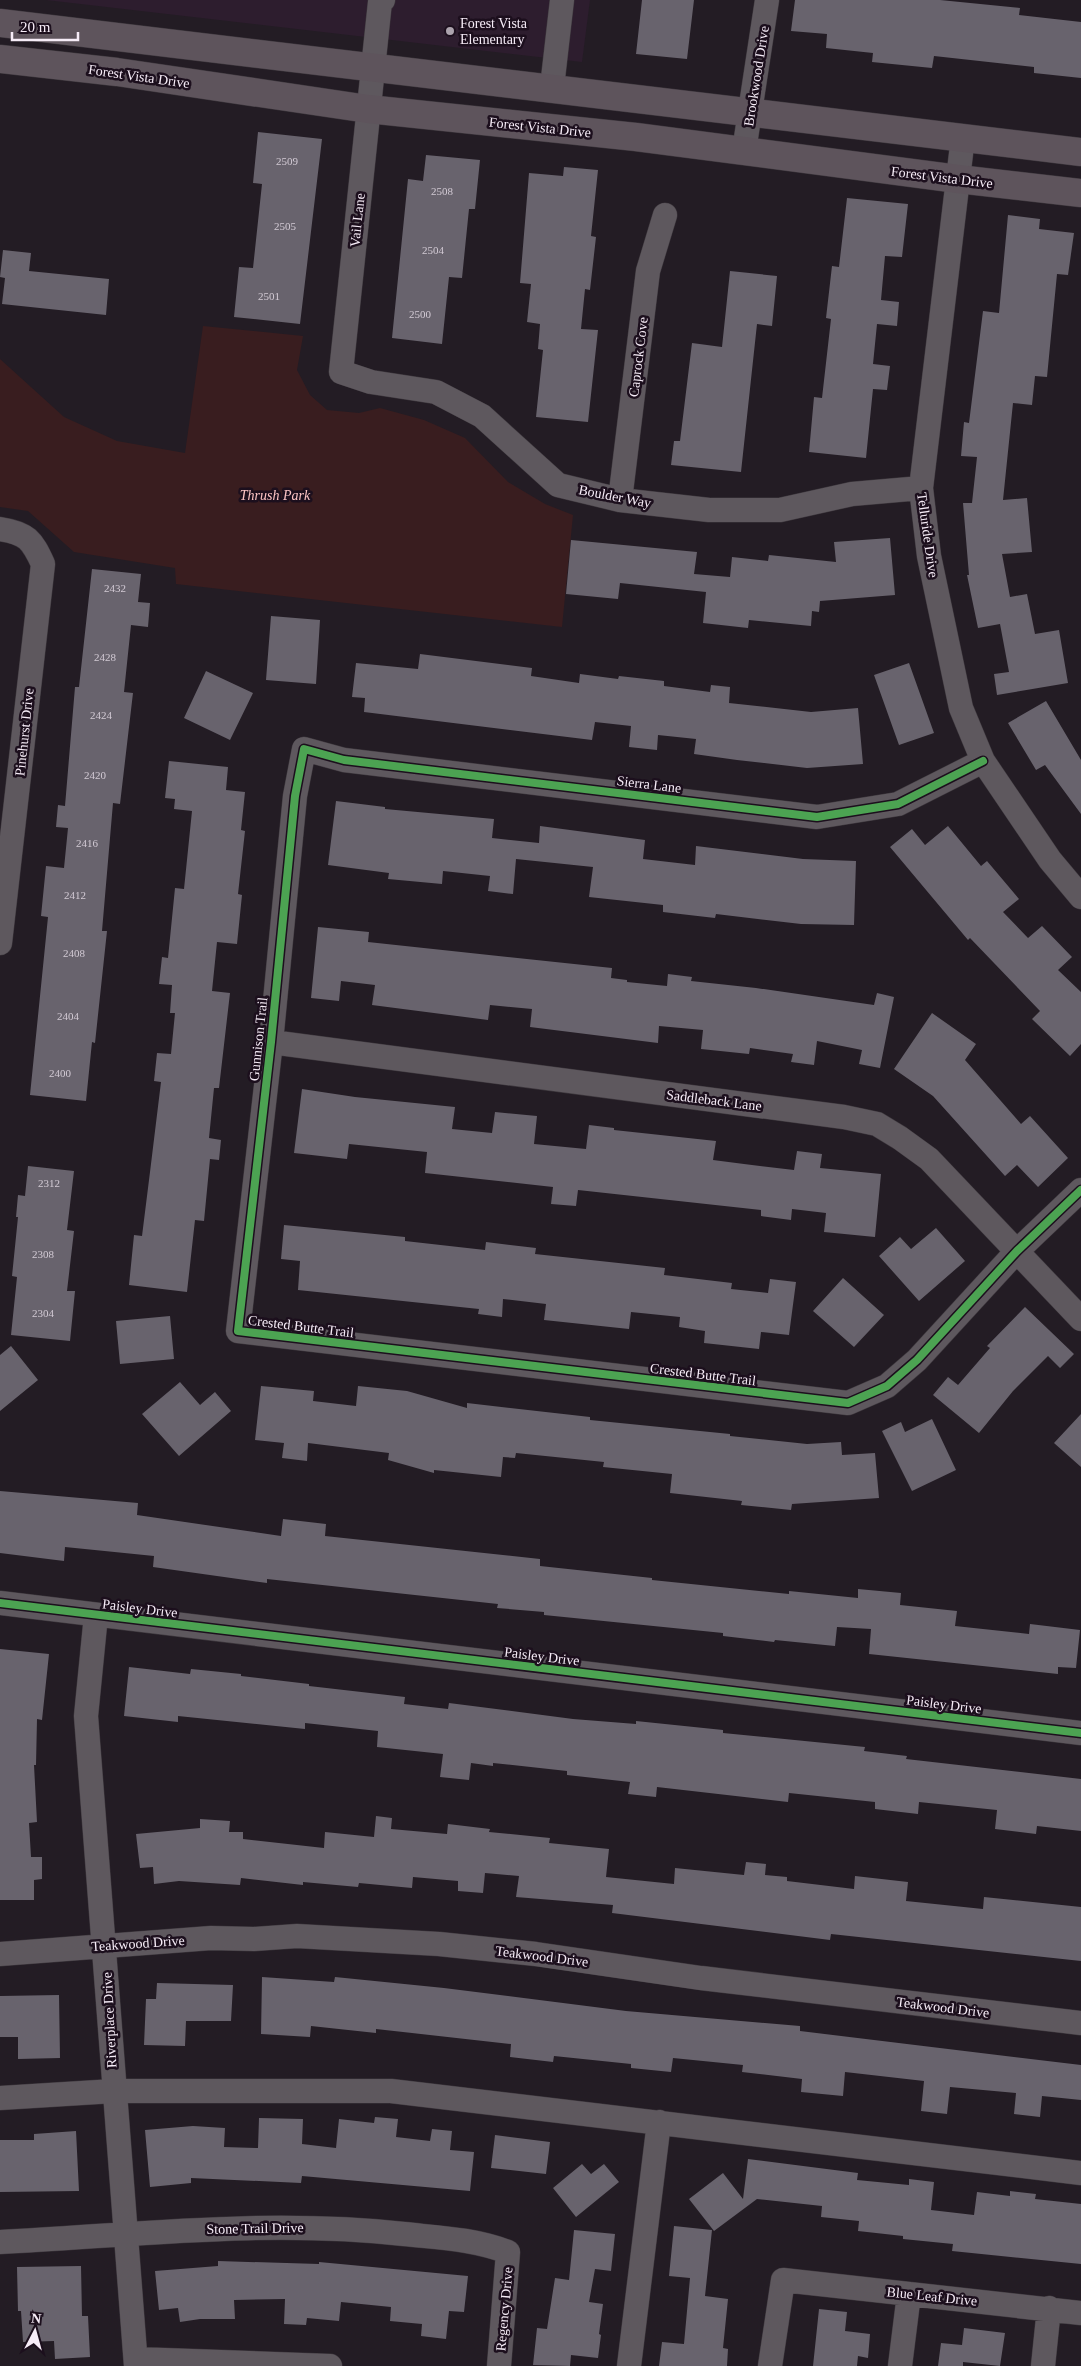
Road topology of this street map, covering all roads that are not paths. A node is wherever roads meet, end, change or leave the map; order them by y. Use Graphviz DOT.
graph roads {
  1 [pos="383,0"];
  2 [pos="562,0"];
  3 [pos="767,0"];
  4 [pos="0,23"];
  5 [pos="0,59"];
  6 [pos="372,67"];
  7 [pos="552,87"];
  8 [pos="368,109"];
  9 [pos="751,111"];
  10 [pos="963,137"];
  11 [pos="744,151"];
  12 [pos="1081,152"];
  13 [pos="958,179"];
  14 [pos="1081,193"];
  15 [pos="664,215"];
  16 [pos="341,372"];
  17 [pos="921,488"];
  18 [pos="620,500"];
  19 [pos="8,530"];
  20 [pos="304,749"];
  21 [pos="983,761"];
  22 [pos="1081,897"];
  23 [pos="0,943"];
  24 [pos="271,1042"];
  25 [pos="1081,1190"];
  26 [pos="1017,1252"];
  27 [pos="1081,1318"];
  28 [pos="238,1331"];
  29 [pos="0,1603"];
  30 [pos="96,1615"];
  31 [pos="1081,1733"];
  32 [pos="105,1945"];
  33 [pos="0,1954"];
  34 [pos="1081,2023"];
  35 [pos="114,2091"];
  36 [pos="0,2098"];
  37 [pos="659,2122"];
  38 [pos="1081,2173"];
  39 [pos="124,2233"];
  40 [pos="0,2242"];
  41 [pos="508,2252"];
  42 [pos="908,2294"];
  43 [pos="1049,2308"];
  44 [pos="1081,2313"];
  45 [pos="136,2362"];
  46 [pos="315,2365"];
  47 [pos="499,2366"];
  48 [pos="629,2366"];
  49 [pos="770,2366"];
  50 [pos="900,2366"];
  51 [pos="1043,2366"];
  1 -- 6 [label="street, Vail Lane"];
  2 -- 7 [label="street"];
  3 -- 9 [label="street, Brookwood Drive"];
  4 -- 6 [label="main road"];
  5 -- 8 [label="main road, Forest Vista Drive"];
  6 -- 7 [label="main road"];
  6 -- 8 [label="street, Vail Lane"];
  7 -- 9 [label="main road"];
  8 -- 11 [label="main road, Forest Vista Drive"];
  8 -- 16 [label="street, Vail Lane"];
  9 -- 10 [label="main road"];
  9 -- 11 [label="street, Brookwood Drive"];
  10 -- 12 [label="main road"];
  10 -- 13 [label="street, Telluride Drive"];
  11 -- 13 [label="main road, Forest Vista Drive"];
  13 -- 14 [label="main road, Forest Vista Drive"];
  13 -- 17 [label="street, Telluride Drive"];
  15 -- 18 [label="street, Caprock Cove"];
  16 -- 18 [label="street, Boulder Way"];
  17 -- 18 [label="street, Boulder Way"];
  17 -- 21 [label="street, Telluride Drive"];
  19 -- 23 [label="street, Pinehurst Drive"];
  20 -- 21 [label="street, Sierra Lane"];
  20 -- 24 [label="street, Gunnison Trail"];
  21 -- 22 [label="street, Telluride Drive"];
  24 -- 26 [label="street, Saddleback Lane"];
  24 -- 28 [label="street, Gunnison Trail"];
  25 -- 26 [label="street, Crested Butte Trail"];
  26 -- 27 [label="street, Saddleback Lane"];
  26 -- 28 [label="street, Crested Butte Trail"];
  29 -- 30 [label="street, Paisley Drive"];
  30 -- 31 [label="street, Paisley Drive"];
  30 -- 32 [label="street, Riverplace Drive"];
  32 -- 33 [label="street, Teakwood Drive"];
  32 -- 34 [label="street, Teakwood Drive"];
  32 -- 35 [label="street, Riverplace Drive"];
  35 -- 36 [label="street"];
  35 -- 37 [label="street"];
  35 -- 39 [label="street, Riverplace Drive"];
  37 -- 38 [label="street"];
  37 -- 48 [label="street"];
  39 -- 40 [label="street, Stone Trail Drive"];
  39 -- 41 [label="street, Stone Trail Drive"];
  39 -- 45 [label="street, Riverplace Drive"];
  41 -- 47 [label="street, Regency Drive"];
  42 -- 43 [label="street, Blue Leaf Drive"];
  42 -- 49 [label="street, Blue Leaf Drive"];
  42 -- 50 [label="street"];
  43 -- 44 [label="street, Blue Leaf Drive"];
  43 -- 51 [label="street"];
  45 -- 46 [label="street"];
}
